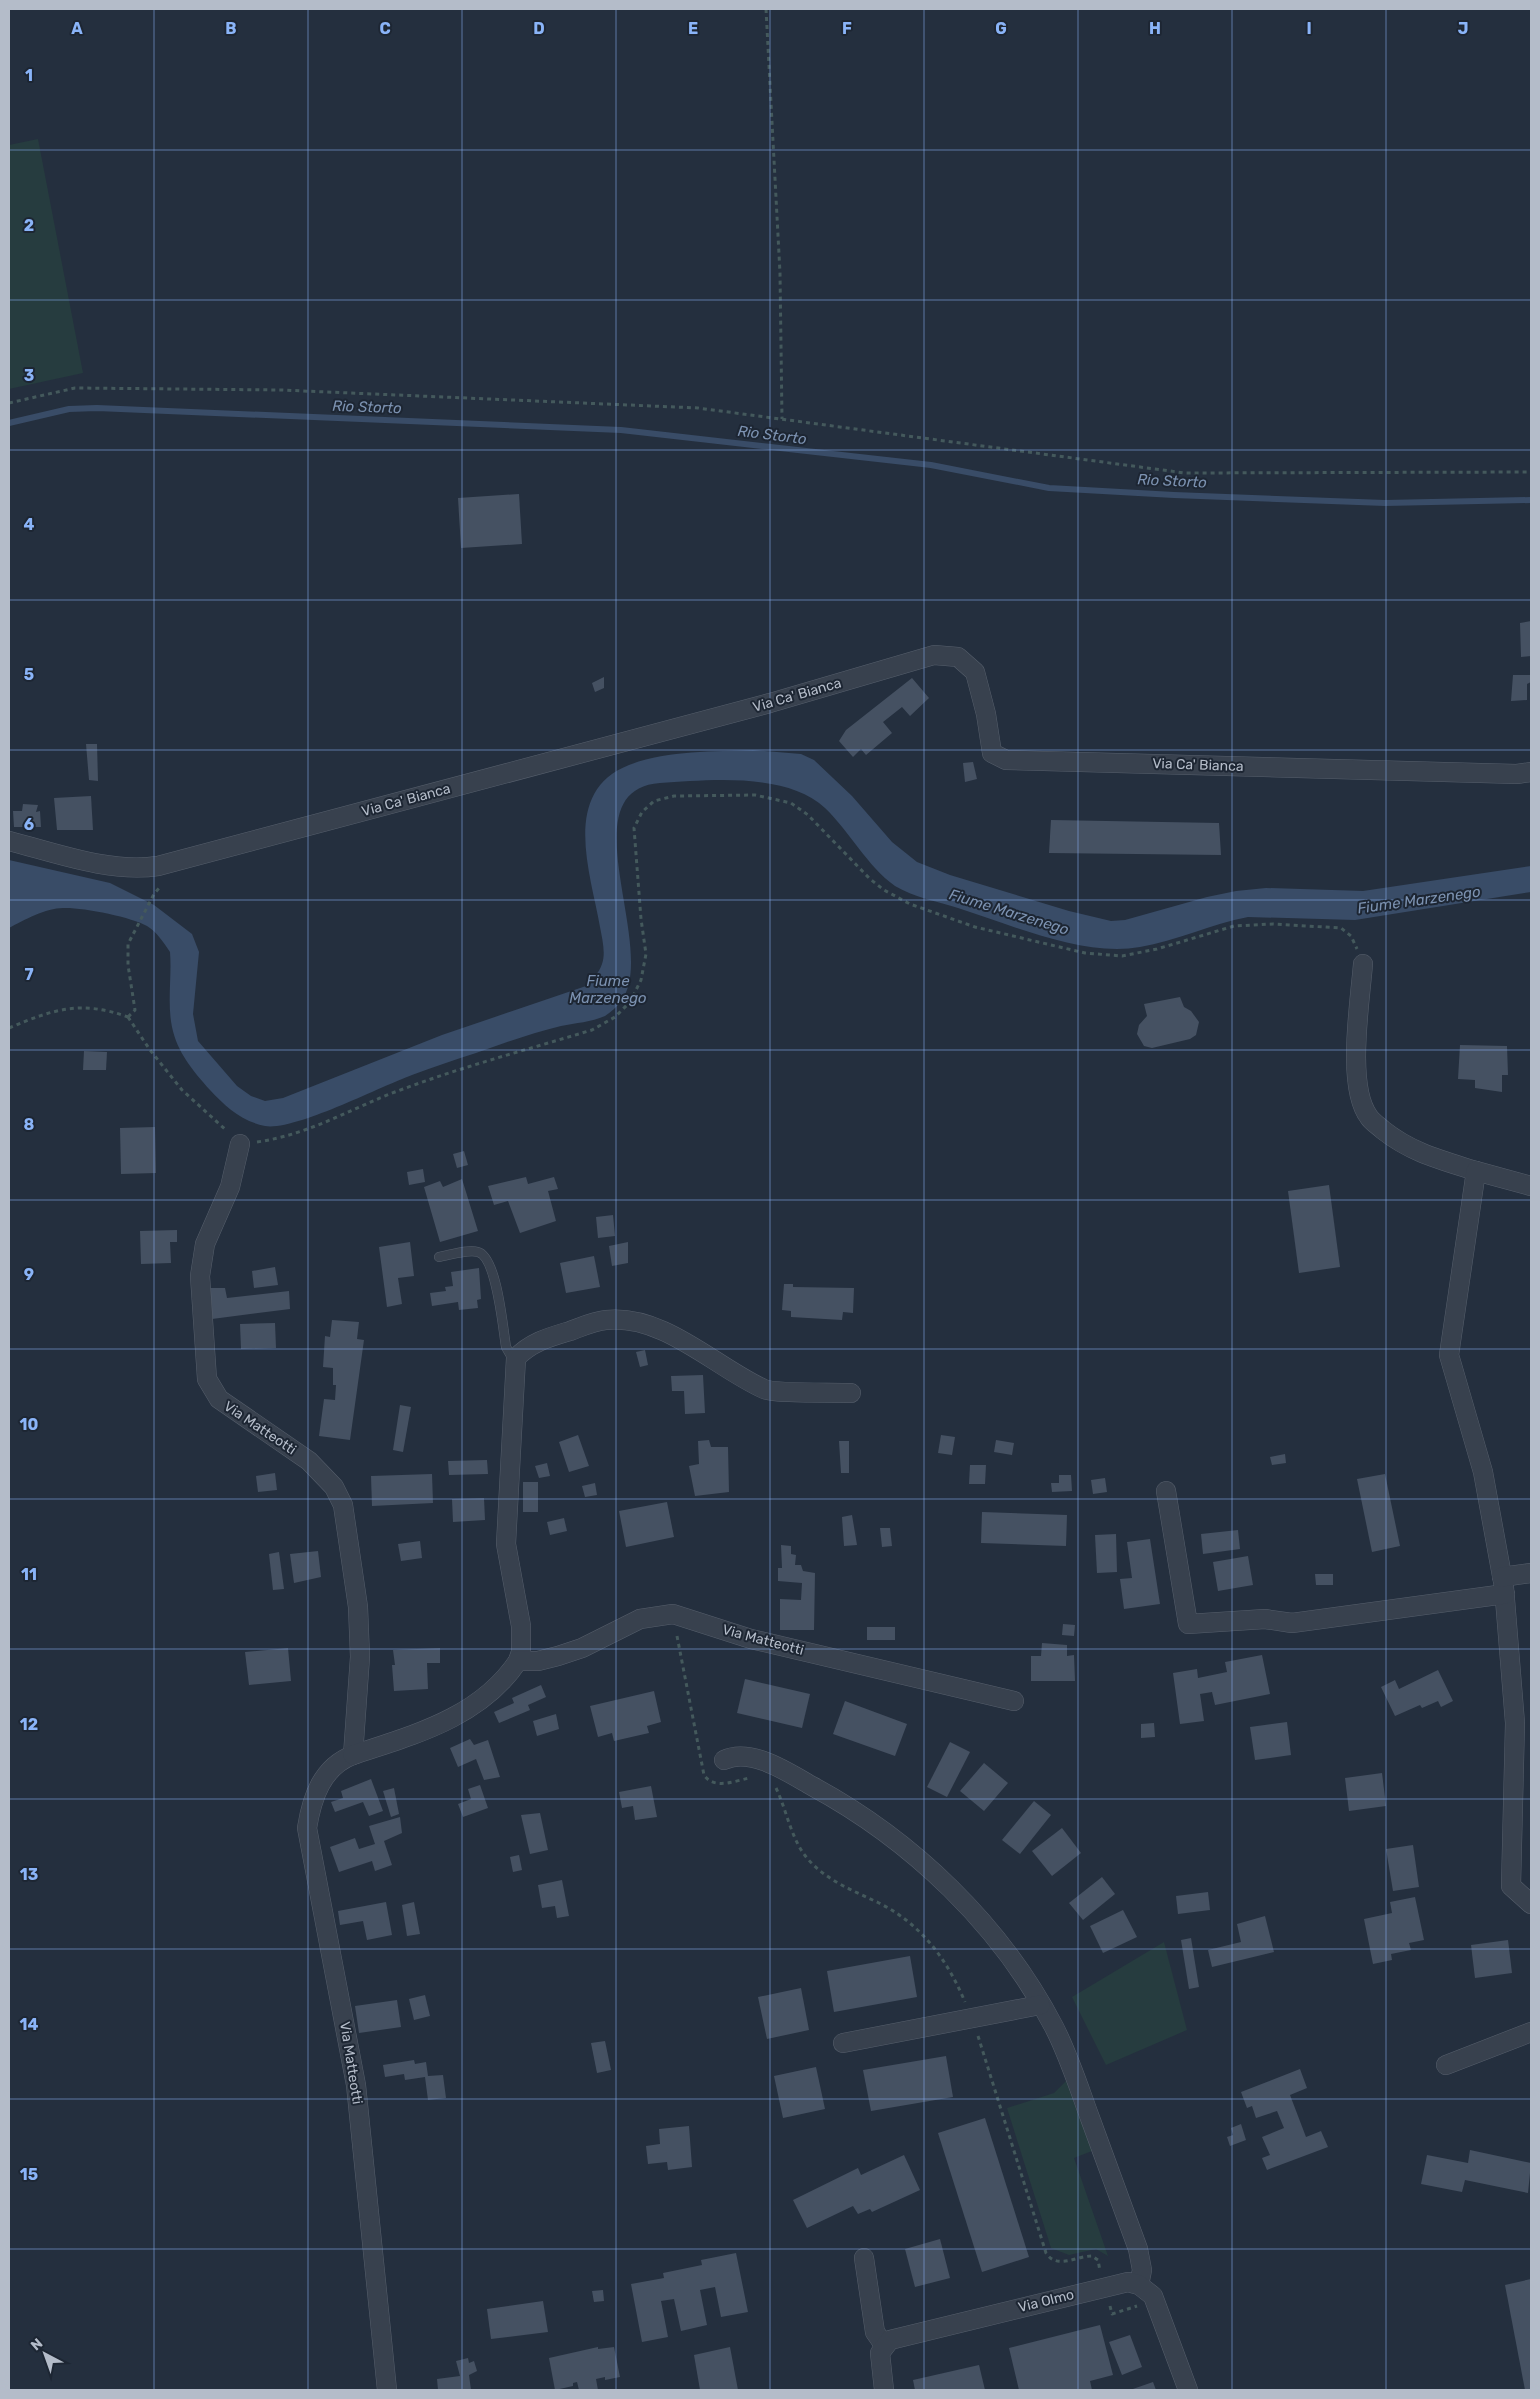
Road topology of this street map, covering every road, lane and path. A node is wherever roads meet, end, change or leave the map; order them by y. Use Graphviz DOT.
graph roads {
  1 [pos="766,9"];
  2 [pos="9,403"];
  3 [pos="782,419"];
  4 [pos="1531,472"];
  5 [pos="1531,772"];
  6 [pos="9,841"];
  7 [pos="154,894"];
  8 [pos="1363,964"];
  9 [pos="128,1017"];
  10 [pos="9,1028"];
  11 [pos="240,1144"];
  12 [pos="1476,1171"];
  13 [pos="1531,1186"];
  14 [pos="439,1257"];
  15 [pos="516,1358"];
  16 [pos="851,1393"];
  17 [pos="1166,1491"];
  18 [pos="1531,1572"];
  19 [pos="1504,1585"];
  20 [pos="672,1614"];
  21 [pos="518,1662"];
  22 [pos="1014,1702"];
  23 [pos="353,1755"];
  24 [pos="724,1760"];
  25 [pos="755,1777"];
  26 [pos="774,1785"];
  27 [pos="1531,1904"];
  28 [pos="1040,2005"];
  29 [pos="968,2007"];
  30 [pos="975,2028"];
  31 [pos="1531,2032"];
  32 [pos="843,2043"];
  33 [pos="1446,2065"];
  34 [pos="864,2258"];
  35 [pos="1102,2276"];
  36 [pos="1139,2285"];
  37 [pos="884,2345"];
  38 [pos="387,2390"];
  39 [pos="884,2390"];
  40 [pos="1188,2390"];
  1 -- 3 [label="path"];
  2 -- 3 [label="path"];
  3 -- 4 [label="path"];
  5 -- 6 [label="street, Via Ca' Bianca"];
  7 -- 9 [label="path"];
  8 -- 11 [label="path"];
  8 -- 12 [label="street"];
  9 -- 10 [label="path"];
  9 -- 11 [label="path"];
  11 -- 23 [label="street, Via Matteotti"];
  12 -- 13 [label="street"];
  12 -- 19 [label="street"];
  14 -- 15 [label="lane"];
  15 -- 16 [label="street"];
  15 -- 21 [label="street"];
  17 -- 19 [label="street"];
  18 -- 19 [label="street"];
  19 -- 27 [label="street"];
  20 -- 21 [label="street, Via Matteotti"];
  20 -- 22 [label="street, Via Matteotti"];
  20 -- 25 [label="path"];
  21 -- 23 [label="street, Via Matteotti"];
  23 -- 38 [label="street, Via Matteotti"];
  24 -- 28 [label="street"];
  26 -- 29 [label="path"];
  28 -- 32 [label="street"];
  28 -- 36 [label="street"];
  30 -- 35 [label="path"];
  31 -- 33 [label="street"];
  34 -- 37 [label="street"];
  36 -- 37 [label="street, Via Olmo"];
  36 -- 40 [label="street"];
  37 -- 39 [label="street"];
}
